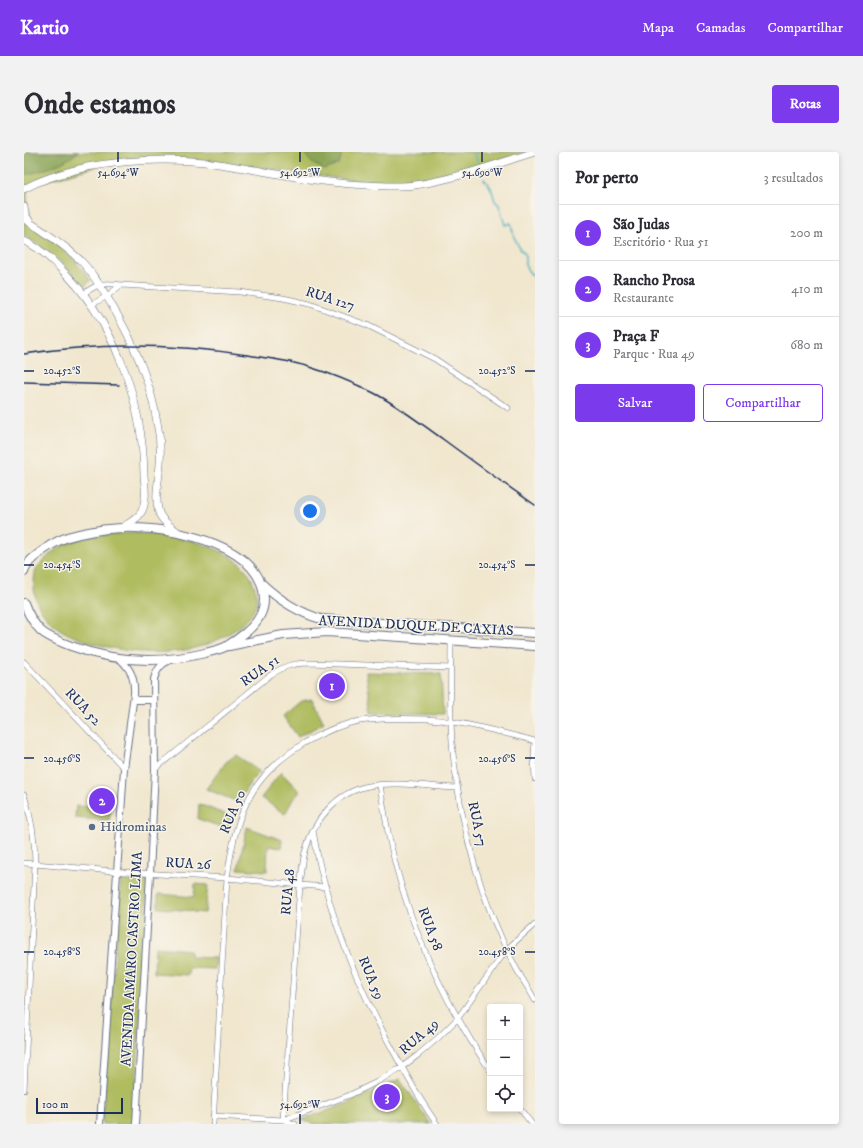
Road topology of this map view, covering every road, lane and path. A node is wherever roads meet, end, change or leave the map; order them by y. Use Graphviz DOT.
graph roads {
  1 [pos="532,153"];
  2 [pos="25,188"];
  3 [pos="24,196"];
  4 [pos="24,207"];
  5 [pos="27,220"];
  6 [pos="24,241"];
  7 [pos="99,284"];
  8 [pos="121,285"];
  9 [pos="83,294"];
  10 [pos="107,296"];
  11 [pos="90,305"];
  12 [pos="508,408"];
  13 [pos="121,528"];
  14 [pos="178,532"];
  15 [pos="26,564"];
  16 [pos="24,572"];
  17 [pos="261,582"];
  18 [pos="24,603"];
  19 [pos="24,622"];
  20 [pos="42,632"];
  21 [pos="535,633"];
  22 [pos="451,641"];
  23 [pos="535,646"];
  24 [pos="224,648"];
  25 [pos="120,659"];
  26 [pos="171,659"];
  27 [pos="24,662"];
  28 [pos="451,668"];
  29 [pos="134,700"];
  30 [pos="154,700"];
  31 [pos="451,722"];
  32 [pos="535,741"];
  33 [pos="124,768"];
  34 [pos="155,769"];
  35 [pos="535,779"];
  36 [pos="380,785"];
  37 [pos="458,788"];
  38 [pos="24,795"];
  39 [pos="313,830"];
  40 [pos="24,863"];
  41 [pos="35,864"];
  42 [pos="117,871"];
  43 [pos="150,874"];
  44 [pos="227,878"];
  45 [pos="300,886"];
  46 [pos="326,887"];
  47 [pos="535,924"];
  48 [pos="507,949"];
  49 [pos="535,1000"];
  50 [pos="458,1018"];
  51 [pos="487,1065"];
  52 [pos="402,1067"];
  53 [pos="24,1090"];
  54 [pos="522,1112"];
  55 [pos="213,1116"];
  56 [pos="283,1120"];
  57 [pos="100,1124"];
  58 [pos="136,1124"];
  59 [pos="213,1124"];
  60 [pos="295,1124"];
  61 [pos="437,1124"];
  62 [pos="532,1124"];
  1 -- 2 [label="main road"];
  2 -- 3 [label="main road"];
  4 -- 5 [label="main road"];
  5 -- 7 [label="main road"];
  6 -- 9 [label="main road"];
  7 -- 8 [label="street, RUA 127"];
  7 -- 9 [label="street"];
  7 -- 10 [label="main road"];
  8 -- 10 [label="street"];
  8 -- 12 [label="street, RUA 127"];
  9 -- 11 [label="main road"];
  10 -- 11 [label="street"];
  10 -- 14 [label="main road"];
  11 -- 13 [label="main road"];
  13 -- 14 [label="main road, AVENIDA DUQUE DE CAXIAS"];
  13 -- 15 [label="main road, AVENIDA DUQUE DE CAXIAS"];
  14 -- 17 [label="main road, AVENIDA DUQUE DE CAXIAS"];
  15 -- 16 [label="main road"];
  17 -- 21 [label="main road, AVENIDA DUQUE DE CAXIAS"];
  17 -- 24 [label="main road"];
  18 -- 20 [label="main road"];
  19 -- 20 [label="main road"];
  20 -- 25 [label="main road, AVENIDA DUQUE DE CAXIAS"];
  22 -- 23 [label="main road, AVENIDA DUQUE DE CAXIAS"];
  22 -- 24 [label="main road, AVENIDA DUQUE DE CAXIAS"];
  22 -- 28 [label="street, RUA 57"];
  24 -- 26 [label="main road, AVENIDA DUQUE DE CAXIAS"];
  25 -- 26 [label="main road, AVENIDA DUQUE DE CAXIAS"];
  25 -- 29 [label="street, AVENIDA AMARO CASTRO LIMA"];
  26 -- 30 [label="street, AVENIDA AMARO CASTRO LIMA"];
  27 -- 33 [label="street, RUA 52"];
  28 -- 31 [label="street, RUA 57"];
  28 -- 34 [label="street, RUA 51"];
  29 -- 30 [label="street"];
  29 -- 33 [label="street, AVENIDA AMARO CASTRO LIMA"];
  30 -- 34 [label="street, AVENIDA AMARO CASTRO LIMA"];
  31 -- 32 [label="street, RUA 50"];
  31 -- 37 [label="street, RUA 57"];
  31 -- 44 [label="street, RUA 50"];
  32 -- 35 [label="street"];
  33 -- 42 [label="street, AVENIDA AMARO CASTRO LIMA"];
  34 -- 43 [label="street, AVENIDA AMARO CASTRO LIMA"];
  36 -- 37 [label="street, RUA 48"];
  36 -- 39 [label="street, RUA 48"];
  36 -- 50 [label="street, RUA 58"];
  37 -- 48 [label="street, RUA 57"];
  38 -- 41 [label="street"];
  39 -- 45 [label="street, RUA 48"];
  39 -- 46 [label="street, RUA 59"];
  40 -- 41 [label="street, RUA 26"];
  41 -- 42 [label="street, RUA 26"];
  41 -- 53 [label="street"];
  42 -- 43 [label="street, RUA 26"];
  42 -- 57 [label="street, AVENIDA AMARO CASTRO LIMA"];
  43 -- 44 [label="street, RUA 26"];
  43 -- 58 [label="street, AVENIDA AMARO CASTRO LIMA"];
  44 -- 45 [label="street, RUA 26"];
  44 -- 55 [label="street, RUA 50"];
  45 -- 46 [label="street, RUA 26"];
  45 -- 56 [label="street, RUA 48"];
  46 -- 52 [label="street, RUA 59"];
  47 -- 48 [label="street, RUA 49"];
  48 -- 49 [label="street, RUA 57"];
  48 -- 50 [label="street, RUA 49"];
  50 -- 51 [label="street, RUA 58"];
  50 -- 52 [label="street, RUA 49"];
  52 -- 56 [label="street, RUA 49"];
  52 -- 61 [label="street, RUA 59"];
  54 -- 62 [label="street"];
  55 -- 56 [label="street"];
  55 -- 59 [label="street, RUA 50"];
  56 -- 60 [label="street"];
}
